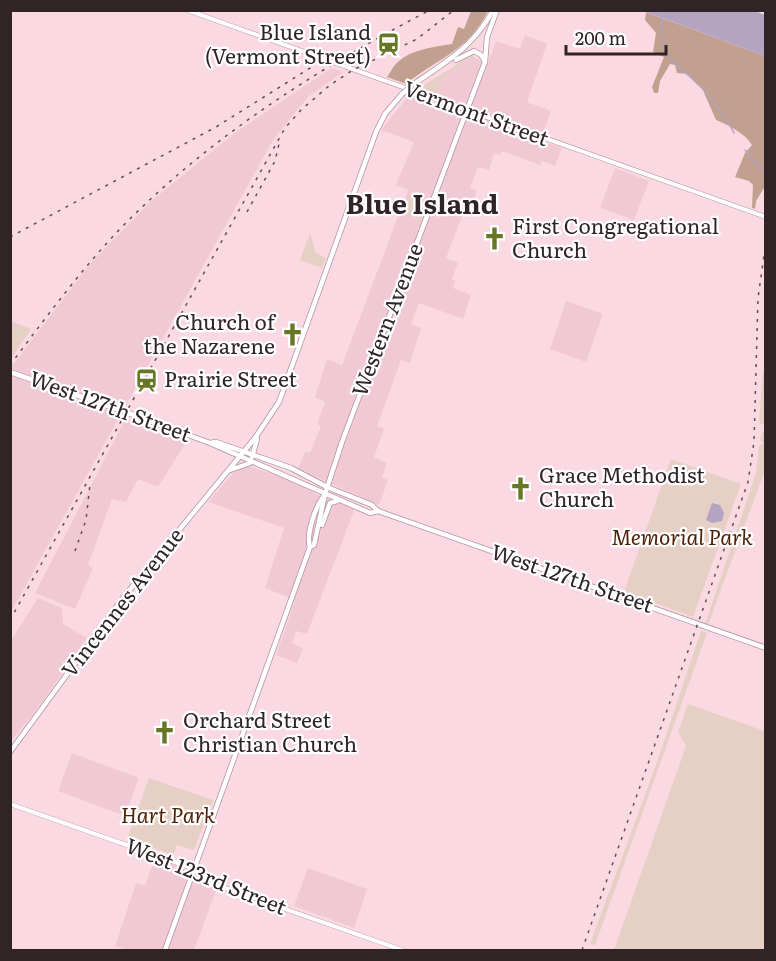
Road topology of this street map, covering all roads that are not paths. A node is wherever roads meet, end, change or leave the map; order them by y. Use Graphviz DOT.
graph roads {
  1 [pos="187,10"];
  2 [pos="495,10"];
  3 [pos="485,62"];
  4 [pos="435,71"];
  5 [pos="468,111"];
  6 [pos="765,217"];
  7 [pos="10,372"];
  8 [pos="260,431"];
  9 [pos="210,443"];
  10 [pos="243,453"];
  11 [pos="252,455"];
  12 [pos="239,458"];
  13 [pos="253,463"];
  14 [pos="227,473"];
  15 [pos="327,488"];
  16 [pos="325,494"];
  17 [pos="342,502"];
  18 [pos="378,511"];
  19 [pos="319,528"];
  20 [pos="310,548"];
  21 [pos="765,648"];
  22 [pos="10,752"];
  23 [pos="10,804"];
  24 [pos="194,871"];
  25 [pos="165,951"];
  26 [pos="402,951"];
  1 -- 5 [label="street, Vermont Street"];
  2 -- 3 [label="main road, Western Avenue"];
  2 -- 4 [label="main road"];
  3 -- 4 [label="main road"];
  3 -- 5 [label="main road, Western Avenue"];
  4 -- 8 [label="main road, bridge"];
  5 -- 6 [label="street, Vermont Street"];
  5 -- 15 [label="main road, Western Avenue"];
  7 -- 9 [label="main road, West 127th Street, bridge"];
  8 -- 10 [label="main road, Vincennes Avenue"];
  8 -- 11 [label="main road"];
  9 -- 10 [label="main road, West 127th Street"];
  9 -- 12 [label="main road, West 127th Street"];
  10 -- 11 [label="main road, West 127th Street"];
  10 -- 12 [label="main road, Vincennes Avenue"];
  11 -- 13 [label="main road"];
  11 -- 15 [label="main road, West 127th Street"];
  12 -- 13 [label="main road, West 127th Street"];
  12 -- 14 [label="main road, Vincennes Avenue"];
  13 -- 14 [label="main road"];
  13 -- 16 [label="main road, West 127th Street"];
  14 -- 22 [label="main road, Vincennes Avenue"];
  15 -- 16 [label="main road, Western Avenue"];
  15 -- 18 [label="main road, West 127th Street"];
  16 -- 17 [label="main road, West 127th Street"];
  16 -- 19 [label="main road, Western Avenue"];
  16 -- 20 [label="main road, Western Avenue"];
  17 -- 18 [label="main road, West 127th Street"];
  17 -- 19 [label="main road"];
  18 -- 21 [label="main road, West 127th Street"];
  19 -- 20 [label="main road, Western Avenue"];
  20 -- 24 [label="main road, Western Avenue"];
  23 -- 24 [label="street, West 123rd Street"];
  24 -- 25 [label="main road, Western Avenue"];
  24 -- 26 [label="street, West 123rd Street"];
}
